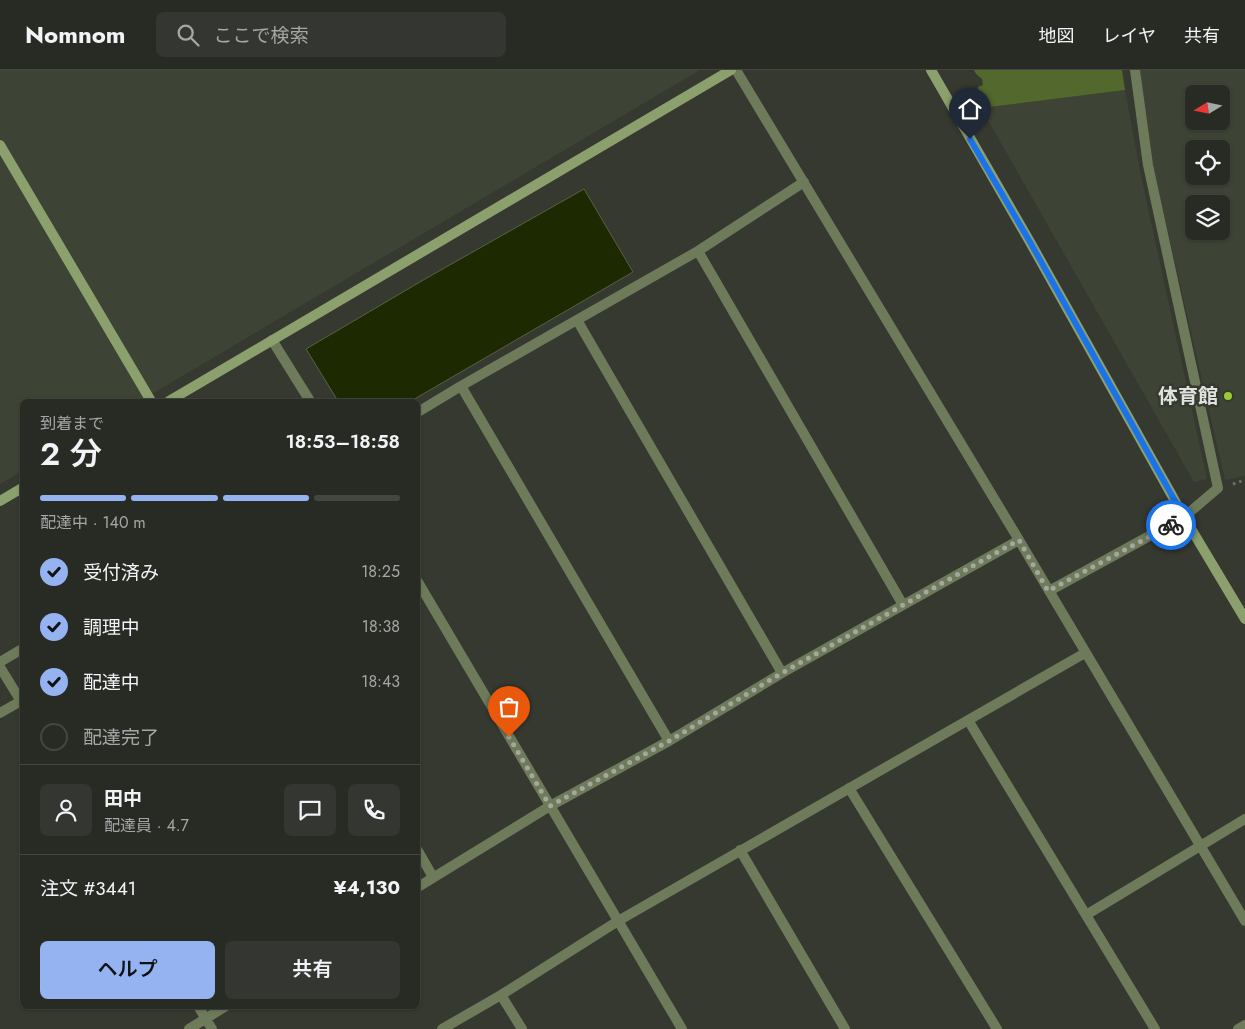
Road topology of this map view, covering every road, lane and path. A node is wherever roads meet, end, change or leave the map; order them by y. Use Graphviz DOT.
graph roads {
  1 [pos="731,70"];
  2 [pos="736,70"];
  3 [pos="931,70"];
  4 [pos="1135,70"];
  5 [pos="0,145"];
  6 [pos="804,182"];
  7 [pos="698,252"];
  8 [pos="578,320"];
  9 [pos="272,340"];
  10 [pos="461,386"];
  11 [pos="150,399"];
  12 [pos="172,399"];
  13 [pos="309,399"];
  14 [pos="420,411"];
  15 [pos="20,489"];
  16 [pos="0,501"];
  17 [pos="1184,517"];
  18 [pos="1019,540"];
  19 [pos="420,585"];
  20 [pos="1048,591"];
  21 [pos="903,605"];
  22 [pos="1245,619"];
  23 [pos="20,650"];
  24 [pos="1085,653"];
  25 [pos="0,662"];
  26 [pos="0,667"];
  27 [pos="782,673"];
  28 [pos="20,699"];
  29 [pos="20,703"];
  30 [pos="0,713"];
  31 [pos="968,720"];
  32 [pos="669,741"];
  33 [pos="849,788"];
  34 [pos="550,806"];
  35 [pos="1245,820"];
  36 [pos="1200,847"];
  37 [pos="740,850"];
  38 [pos="420,855"];
  39 [pos="433,878"];
  40 [pos="420,886"];
  41 [pos="1086,914"];
  42 [pos="618,921"];
  43 [pos="1245,921"];
  44 [pos="500,994"];
  45 [pos="200,1009"];
  46 [pos="221,1009"];
  47 [pos="206,1019"];
  48 [pos="1245,1024"];
  49 [pos="189,1029"];
  50 [pos="212,1029"];
  51 [pos="442,1029"];
  52 [pos="522,1029"];
  53 [pos="682,1029"];
  54 [pos="845,1029"];
  55 [pos="997,1029"];
  56 [pos="1155,1029"];
  57 [pos="1238,1029"];
  1 -- 9 [label="street"];
  2 -- 6 [label="street"];
  3 -- 17 [label="street"];
  4 -- 17 [label="street"];
  5 -- 11 [label="street"];
  6 -- 7 [label="street"];
  6 -- 18 [label="street"];
  7 -- 8 [label="street"];
  7 -- 21 [label="street"];
  8 -- 10 [label="street"];
  8 -- 27 [label="street"];
  9 -- 12 [label="street"];
  9 -- 13 [label="street"];
  10 -- 14 [label="street"];
  10 -- 32 [label="street"];
  15 -- 16 [label="street"];
  17 -- 20 [label="street"];
  17 -- 22 [label="street"];
  18 -- 20 [label="street"];
  18 -- 21 [label="street"];
  19 -- 34 [label="street"];
  20 -- 24 [label="street"];
  21 -- 27 [label="street"];
  23 -- 25 [label="street"];
  24 -- 31 [label="street"];
  24 -- 36 [label="street"];
  26 -- 28 [label="street"];
  27 -- 32 [label="street"];
  29 -- 30 [label="street"];
  31 -- 33 [label="street"];
  31 -- 41 [label="street"];
  32 -- 34 [label="street"];
  33 -- 37 [label="street"];
  33 -- 55 [label="street"];
  34 -- 39 [label="street"];
  34 -- 42 [label="street"];
  35 -- 36 [label="street"];
  36 -- 41 [label="street"];
  36 -- 43 [label="street"];
  37 -- 42 [label="street"];
  37 -- 54 [label="street"];
  38 -- 39 [label="street"];
  39 -- 40 [label="street"];
  41 -- 56 [label="street"];
  42 -- 44 [label="street"];
  42 -- 53 [label="street"];
  44 -- 51 [label="street"];
  44 -- 52 [label="street"];
  45 -- 47 [label="street"];
  46 -- 47 [label="street"];
  47 -- 49 [label="street"];
  47 -- 50 [label="street"];
  48 -- 57 [label="street"];
}
